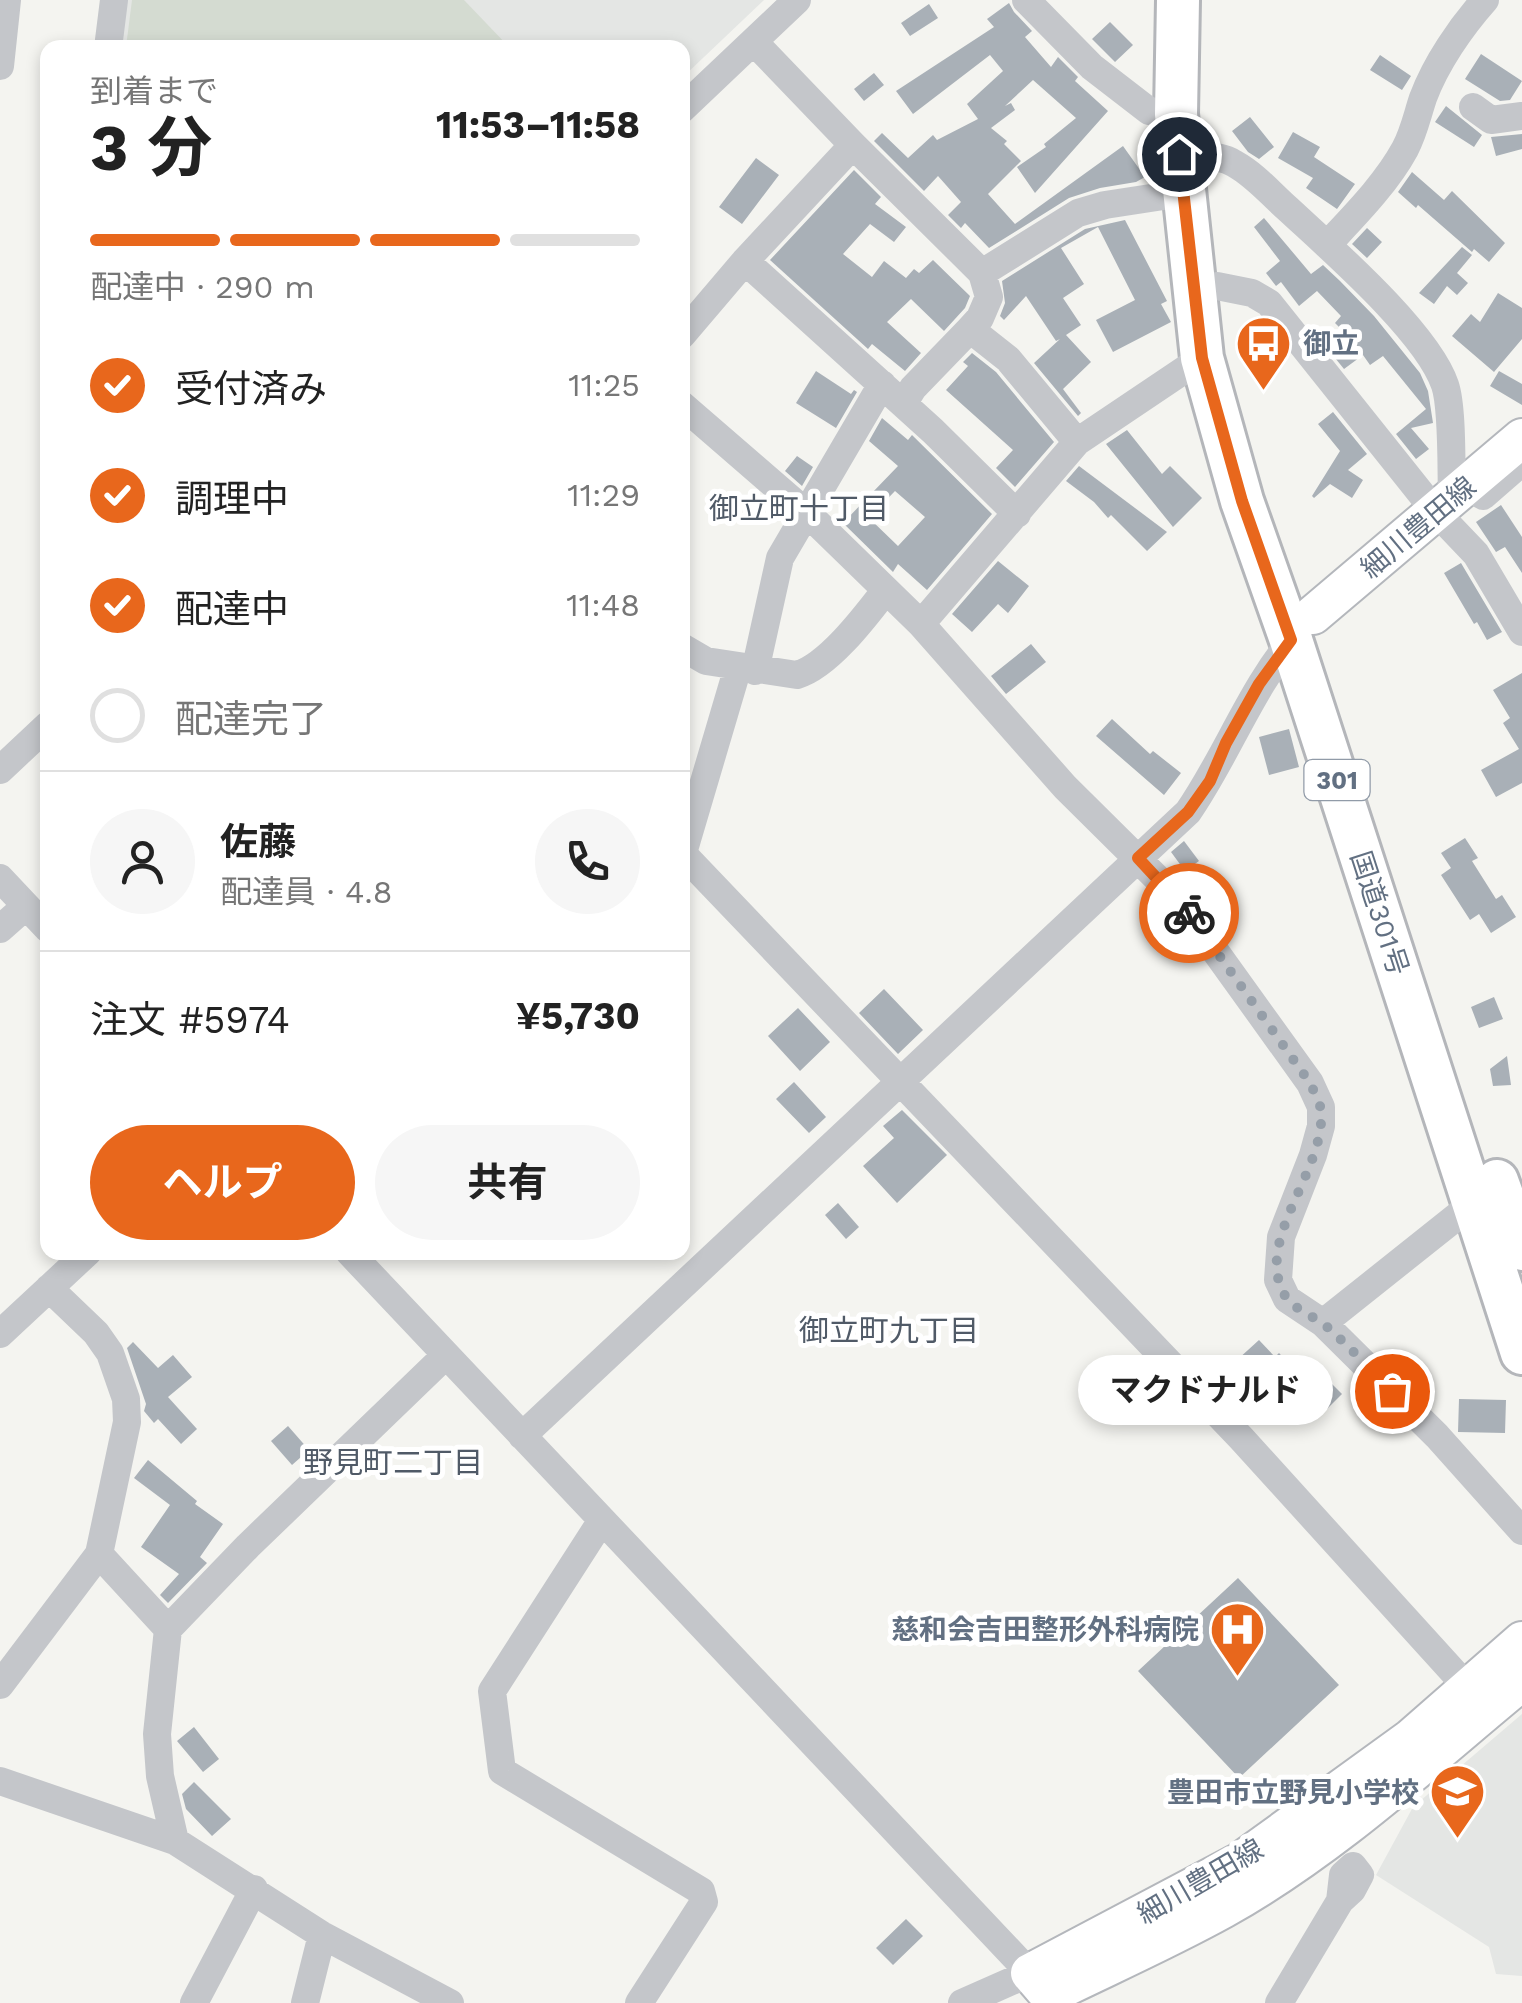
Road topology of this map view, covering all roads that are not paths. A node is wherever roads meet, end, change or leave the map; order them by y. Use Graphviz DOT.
graph roads {
  1 [pos="7,0"];
  2 [pos="114,0"];
  3 [pos="797,0"];
  4 [pos="1026,0"];
  5 [pos="1178,0"];
  6 [pos="1202,0"];
  7 [pos="1486,0"];
  8 [pos="109,40"];
  9 [pos="754,42"];
  10 [pos="0,66"];
  11 [pos="690,102"];
  12 [pos="1473,107"];
  13 [pos="1176,114"];
  14 [pos="1522,116"];
  15 [pos="853,145"];
  16 [pos="1191,174"];
  17 [pos="1327,245"];
  18 [pos="745,261"];
  19 [pos="982,273"];
  20 [pos="1218,286"];
  21 [pos="690,326"];
  22 [pos="970,329"];
  23 [pos="1202,358"];
  24 [pos="893,394"];
  25 [pos="690,412"];
  26 [pos="1522,438"];
  27 [pos="1077,442"];
  28 [pos="1522,462"];
  29 [pos="1452,499"];
  30 [pos="808,514"];
  31 [pos="1017,514"];
  32 [pos="885,591"];
  33 [pos="922,624"];
  34 [pos="1302,628"];
  35 [pos="1522,632"];
  36 [pos="690,652"];
  37 [pos="747,669"];
  38 [pos="40,732"];
  39 [pos="0,770"];
  40 [pos="690,829"];
  41 [pos="1138,858"];
  42 [pos="690,860"];
  43 [pos="0,878"];
  44 [pos="26,906"];
  45 [pos="40,921"];
  46 [pos="0,929"];
  47 [pos="901,1083"];
  48 [pos="1499,1189"];
  49 [pos="1522,1250"];
  50 [pos="79,1260"];
  51 [pos="355,1260"];
  52 [pos="49,1288"];
  53 [pos="1323,1323"];
  54 [pos="0,1334"];
  55 [pos="1522,1353"];
  56 [pos="445,1356"];
  57 [pos="522,1436"];
  58 [pos="602,1520"];
  59 [pos="1522,1531"];
  60 [pos="99,1554"];
  61 [pos="168,1630"];
  62 [pos="1522,1641"];
  63 [pos="1522,1681"];
  64 [pos="0,1685"];
  65 [pos="1468,1688"];
  66 [pos="0,1781"];
  67 [pos="175,1841"];
  68 [pos="254,1889"];
  69 [pos="1340,1901"];
  70 [pos="322,1934"];
  71 [pos="1043,1993"];
  72 [pos="194,2003"];
  73 [pos="305,2003"];
  74 [pos="450,2003"];
  75 [pos="639,2003"];
  76 [pos="962,2003"];
  77 [pos="1279,2003"];
  1 -- 10 [label="street"];
  2 -- 8 [label="street"];
  3 -- 9 [label="street"];
  4 -- 13 [label="street"];
  5 -- 13 [label="highway, 国道301号 / 301"];
  6 -- 16 [label="highway, 国道301号 / 301"];
  7 -- 17 [label="street"];
  9 -- 11 [label="street"];
  9 -- 15 [label="street"];
  12 -- 14 [label="street"];
  13 -- 16 [label="highway, 国道301号 / 301"];
  15 -- 18 [label="street"];
  15 -- 19 [label="street"];
  16 -- 17 [label="street"];
  16 -- 19 [label="street"];
  16 -- 20 [label="highway, 国道301号 / 301"];
  16 -- 23 [label="highway, 国道301号 / 301"];
  17 -- 29 [label="street"];
  18 -- 21 [label="street"];
  18 -- 24 [label="street"];
  19 -- 22 [label="street"];
  20 -- 29 [label="street"];
  20 -- 34 [label="highway, 国道301号 / 301"];
  22 -- 24 [label="street"];
  22 -- 27 [label="street"];
  23 -- 27 [label="street"];
  23 -- 34 [label="highway, 国道301号 / 301"];
  24 -- 30 [label="street"];
  24 -- 31 [label="street"];
  25 -- 30 [label="street"];
  26 -- 29 [label="main road, 細川豊田線"];
  27 -- 31 [label="street"];
  28 -- 29 [label="street"];
  29 -- 34 [label="main road, 細川豊田線"];
  29 -- 35 [label="street"];
  30 -- 32 [label="street"];
  30 -- 37 [label="street"];
  31 -- 33 [label="street"];
  32 -- 33 [label="street"];
  32 -- 37 [label="street"];
  33 -- 41 [label="street"];
  34 -- 41 [label="street"];
  34 -- 48 [label="highway, 国道301号 / 301"];
  36 -- 37 [label="street"];
  37 -- 40 [label="street"];
  38 -- 39 [label="street"];
  41 -- 47 [label="street"];
  41 -- 53 [label="street"];
  42 -- 47 [label="street"];
  43 -- 44 [label="street"];
  44 -- 45 [label="street"];
  44 -- 46 [label="street"];
  47 -- 57 [label="street"];
  47 -- 65 [label="street"];
  48 -- 49 [label="highway, 国道301号 / 301"];
  48 -- 53 [label="street"];
  48 -- 55 [label="highway, 国道301号 / 301"];
  50 -- 52 [label="street"];
  51 -- 56 [label="street"];
  52 -- 54 [label="street"];
  52 -- 60 [label="street"];
  53 -- 59 [label="street"];
  56 -- 57 [label="street"];
  56 -- 61 [label="street"];
  57 -- 58 [label="street"];
  58 -- 71 [label="street"];
  58 -- 75 [label="street"];
  60 -- 61 [label="street"];
  60 -- 64 [label="street"];
  61 -- 67 [label="street"];
  62 -- 65 [label="main road, 細川豊田線"];
  63 -- 71 [label="main road, 細川豊田線"];
  65 -- 71 [label="main road, 細川豊田線"];
  66 -- 67 [label="street"];
  67 -- 68 [label="street"];
  68 -- 70 [label="street"];
  68 -- 72 [label="street"];
  69 -- 77 [label="street"];
  70 -- 73 [label="street"];
  70 -- 74 [label="street"];
  71 -- 76 [label="street"];
}
